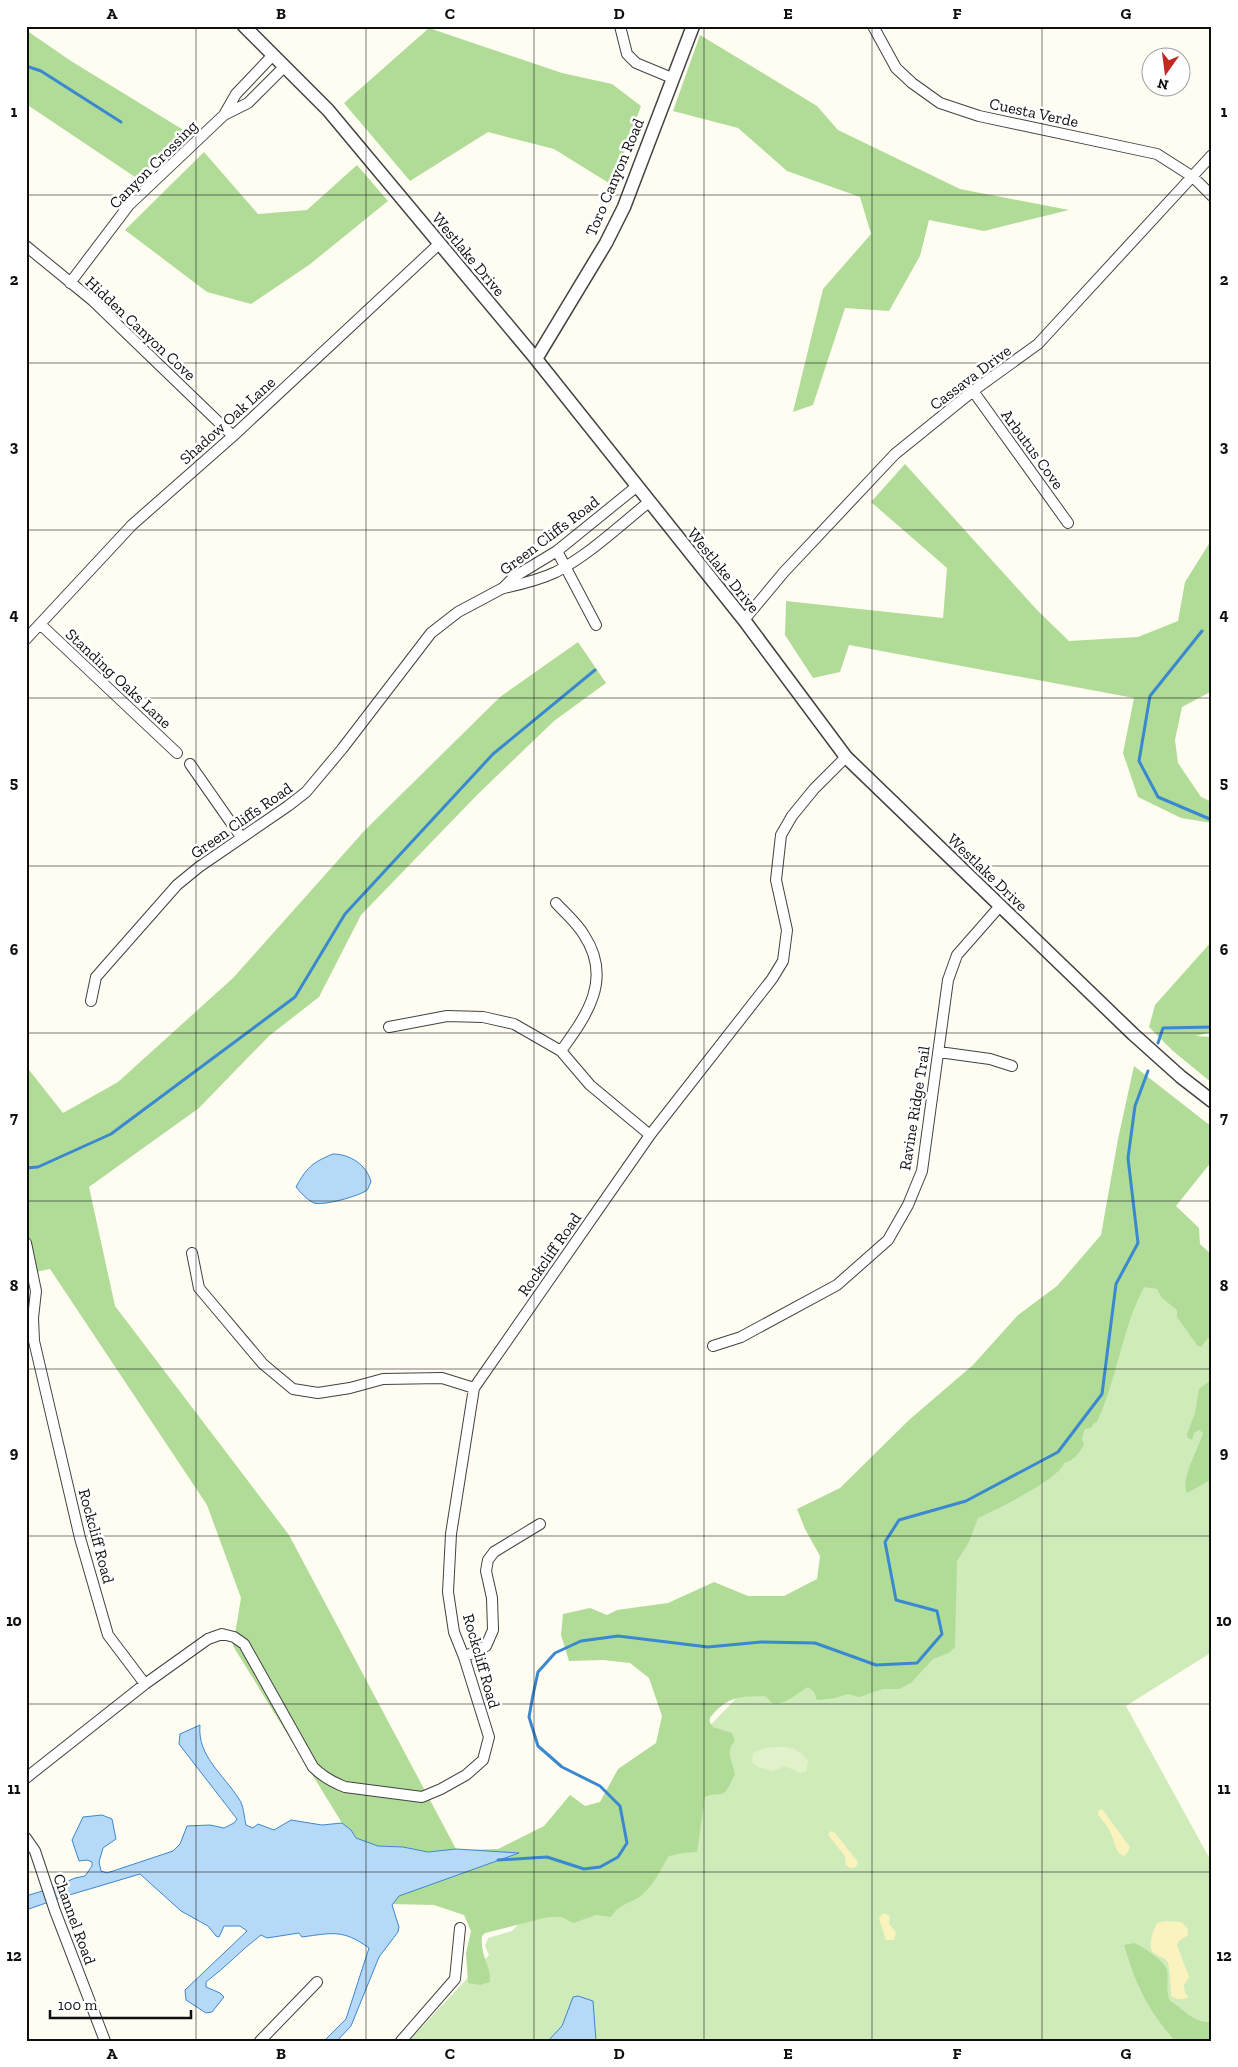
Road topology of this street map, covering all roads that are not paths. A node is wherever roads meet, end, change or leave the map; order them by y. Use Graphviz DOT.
graph roads {
  1 [pos="244,26"];
  2 [pos="620,26"];
  3 [pos="693,26"];
  4 [pos="873,26"];
  5 [pos="273,55"];
  6 [pos="285,66"];
  7 [pos="672,78"];
  8 [pos="224,116"];
  9 [pos="1212,155"];
  10 [pos="1193,177"];
  11 [pos="1212,196"];
  12 [pos="439,244"];
  13 [pos="26,246"];
  14 [pos="70,283"];
  15 [pos="536,359"];
  16 [pos="973,392"];
  17 [pos="234,436"];
  18 [pos="636,487"];
  19 [pos="649,502"];
  20 [pos="1068,524"];
  21 [pos="557,551"];
  22 [pos="564,566"];
  23 [pos="503,588"];
  24 [pos="744,620"];
  25 [pos="40,624"];
  26 [pos="596,625"];
  27 [pos="26,639"];
  28 [pos="177,753"];
  29 [pos="846,757"];
  30 [pos="190,764"];
  31 [pos="241,837"];
  32 [pos="556,903"];
  33 [pos="1000,906"];
  34 [pos="91,1001"];
  35 [pos="389,1027"];
  36 [pos="561,1052"];
  37 [pos="939,1052"];
  38 [pos="1012,1066"];
  39 [pos="1212,1101"];
  40 [pos="650,1135"];
  41 [pos="26,1243"];
  42 [pos="192,1253"];
  43 [pos="713,1346"];
  44 [pos="474,1388"];
  45 [pos="540,1524"];
  46 [pos="464,1657"];
  47 [pos="145,1684"];
  48 [pos="26,1778"];
  49 [pos="26,1838"];
  50 [pos="460,1928"];
  51 [pos="318,1982"];
  52 [pos="105,2041"];
  53 [pos="260,2041"];
  54 [pos="401,2041"];
  1 -- 5 [label="street, Westlake Drive"];
  2 -- 7 [label="street"];
  3 -- 7 [label="street, Toro Canyon Road"];
  4 -- 10 [label="street, Cuesta Verde"];
  5 -- 6 [label="street, Westlake Drive"];
  5 -- 8 [label="street, Canyon Crossing"];
  6 -- 8 [label="street, Canyon Crossing"];
  6 -- 12 [label="street, Westlake Drive"];
  7 -- 15 [label="street, Toro Canyon Road"];
  8 -- 14 [label="street, Canyon Crossing"];
  9 -- 10 [label="street, Cassava Drive"];
  10 -- 11 [label="street, Cuesta Verde"];
  10 -- 16 [label="street, Cassava Drive"];
  12 -- 15 [label="street, Westlake Drive"];
  12 -- 17 [label="street, Shadow Oak Lane"];
  13 -- 14 [label="street, Hidden Canyon Cove"];
  14 -- 17 [label="street, Hidden Canyon Cove"];
  15 -- 18 [label="street, Westlake Drive"];
  16 -- 20 [label="street, Arbutus Cove"];
  16 -- 24 [label="street, Cassava Drive"];
  17 -- 25 [label="street, Shadow Oak Lane"];
  18 -- 19 [label="street, Westlake Drive"];
  18 -- 21 [label="street, Green Cliffs Road"];
  19 -- 22 [label="street, Green Cliffs Road"];
  19 -- 24 [label="street, Westlake Drive"];
  21 -- 22 [label="street"];
  21 -- 23 [label="street, Green Cliffs Road"];
  22 -- 23 [label="street, Green Cliffs Road"];
  22 -- 26 [label="street"];
  23 -- 31 [label="street, Green Cliffs Road"];
  24 -- 29 [label="street, Westlake Drive"];
  25 -- 27 [label="street, Shadow Oak Lane"];
  25 -- 28 [label="street, Standing Oaks Lane"];
  29 -- 33 [label="street, Westlake Drive"];
  29 -- 40 [label="street, Rockcliff Road"];
  30 -- 31 [label="street"];
  31 -- 34 [label="street, Green Cliffs Road"];
  32 -- 36 [label="street"];
  33 -- 37 [label="street, Ravine Ridge Trail"];
  33 -- 39 [label="street, Westlake Drive"];
  35 -- 36 [label="street"];
  36 -- 40 [label="street"];
  37 -- 38 [label="street"];
  37 -- 43 [label="street, Ravine Ridge Trail"];
  40 -- 44 [label="street, Rockcliff Road"];
  41 -- 47 [label="street, Rockcliff Road"];
  42 -- 44 [label="street"];
  44 -- 46 [label="street, Rockcliff Road"];
  45 -- 46 [label="street"];
  46 -- 47 [label="street, Rockcliff Road"];
  47 -- 48 [label="street"];
  49 -- 52 [label="street, Channel Road"];
  50 -- 54 [label="street"];
  51 -- 53 [label="street"];
}
